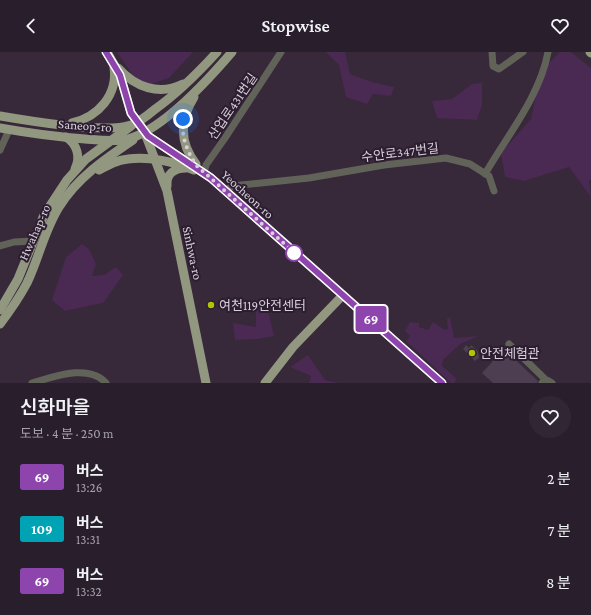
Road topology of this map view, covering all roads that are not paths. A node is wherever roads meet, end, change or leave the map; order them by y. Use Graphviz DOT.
graph roads {
  1 [pos="106,52"];
  2 [pos="217,52"];
  3 [pos="232,52"];
  4 [pos="281,52"];
  5 [pos="492,52"];
  6 [pos="523,52"];
  7 [pos="548,52"];
  8 [pos="112,60"];
  9 [pos="194,77"];
  10 [pos="202,86"];
  11 [pos="0,116"];
  12 [pos="137,122"];
  13 [pos="61,124"];
  14 [pos="4,129"];
  15 [pos="144,132"];
  16 [pos="66,137"];
  17 [pos="111,141"];
  18 [pos="0,150"];
  19 [pos="157,160"];
  20 [pos="190,168"];
  21 [pos="75,170"];
  22 [pos="485,174"];
  23 [pos="207,175"];
  24 [pos="74,186"];
  25 [pos="494,191"];
  26 [pos="167,192"];
  27 [pos="226,192"];
  28 [pos="33,241"];
  29 [pos="0,246"];
  30 [pos="343,295"];
  31 [pos="0,310"];
  32 [pos="0,324"];
  33 [pos="509,344"];
  34 [pos="545,381"];
  35 [pos="32,383"];
  36 [pos="106,383"];
  37 [pos="206,383"];
  38 [pos="265,383"];
  39 [pos="442,383"];
  1 -- 8 [label="main road, Yeocheon-ro"];
  2 -- 9 [label="main road, Saneop-ro"];
  3 -- 10 [label="main road, Saneop-ro"];
  4 -- 23 [label="street, 산업로431번길"];
  5 -- 6 [label="street"];
  7 -- 22 [label="street"];
  8 -- 9 [label="main road"];
  8 -- 12 [label="main road, Yeocheon-ro"];
  8 -- 13 [label="main road"];
  9 -- 12 [label="main road, Saneop-ro"];
  10 -- 15 [label="main road, Saneop-ro"];
  10 -- 23 [label="main road"];
  11 -- 13 [label="main road, Saneop-ro"];
  12 -- 13 [label="main road, Saneop-ro"];
  12 -- 15 [label="main road, Yeocheon-ro"];
  12 -- 17 [label="main road, Hwahap-ro"];
  14 -- 16 [label="main road, Saneop-ro"];
  14 -- 18 [label="street"];
  15 -- 17 [label="main road, Saneop-ro"];
  15 -- 19 [label="main road, Sinhwa-ro"];
  15 -- 23 [label="main road, Yeocheon-ro"];
  15 -- 24 [label="main road, Hwahap-ro"];
  16 -- 17 [label="main road, Saneop-ro"];
  16 -- 21 [label="main road"];
  17 -- 21 [label="main road, Hwahap-ro"];
  19 -- 20 [label="main road"];
  19 -- 24 [label="main road"];
  19 -- 26 [label="main road, Sinhwa-ro"];
  20 -- 23 [label="main road"];
  20 -- 26 [label="main road"];
  21 -- 28 [label="main road, Hwahap-ro"];
  22 -- 25 [label="street"];
  22 -- 27 [label="street, 수안로347번길"];
  23 -- 27 [label="main road, Yeocheon-ro"];
  24 -- 32 [label="main road, Hwahap-ro"];
  26 -- 37 [label="main road, Sinhwa-ro"];
  27 -- 30 [label="main road, Yeocheon-ro"];
  28 -- 29 [label="street"];
  28 -- 31 [label="main road, Hwahap-ro"];
  30 -- 38 [label="main road"];
  30 -- 39 [label="main road, Yeocheon-ro"];
  33 -- 34 [label="street"];
  35 -- 36 [label="street"];
}
